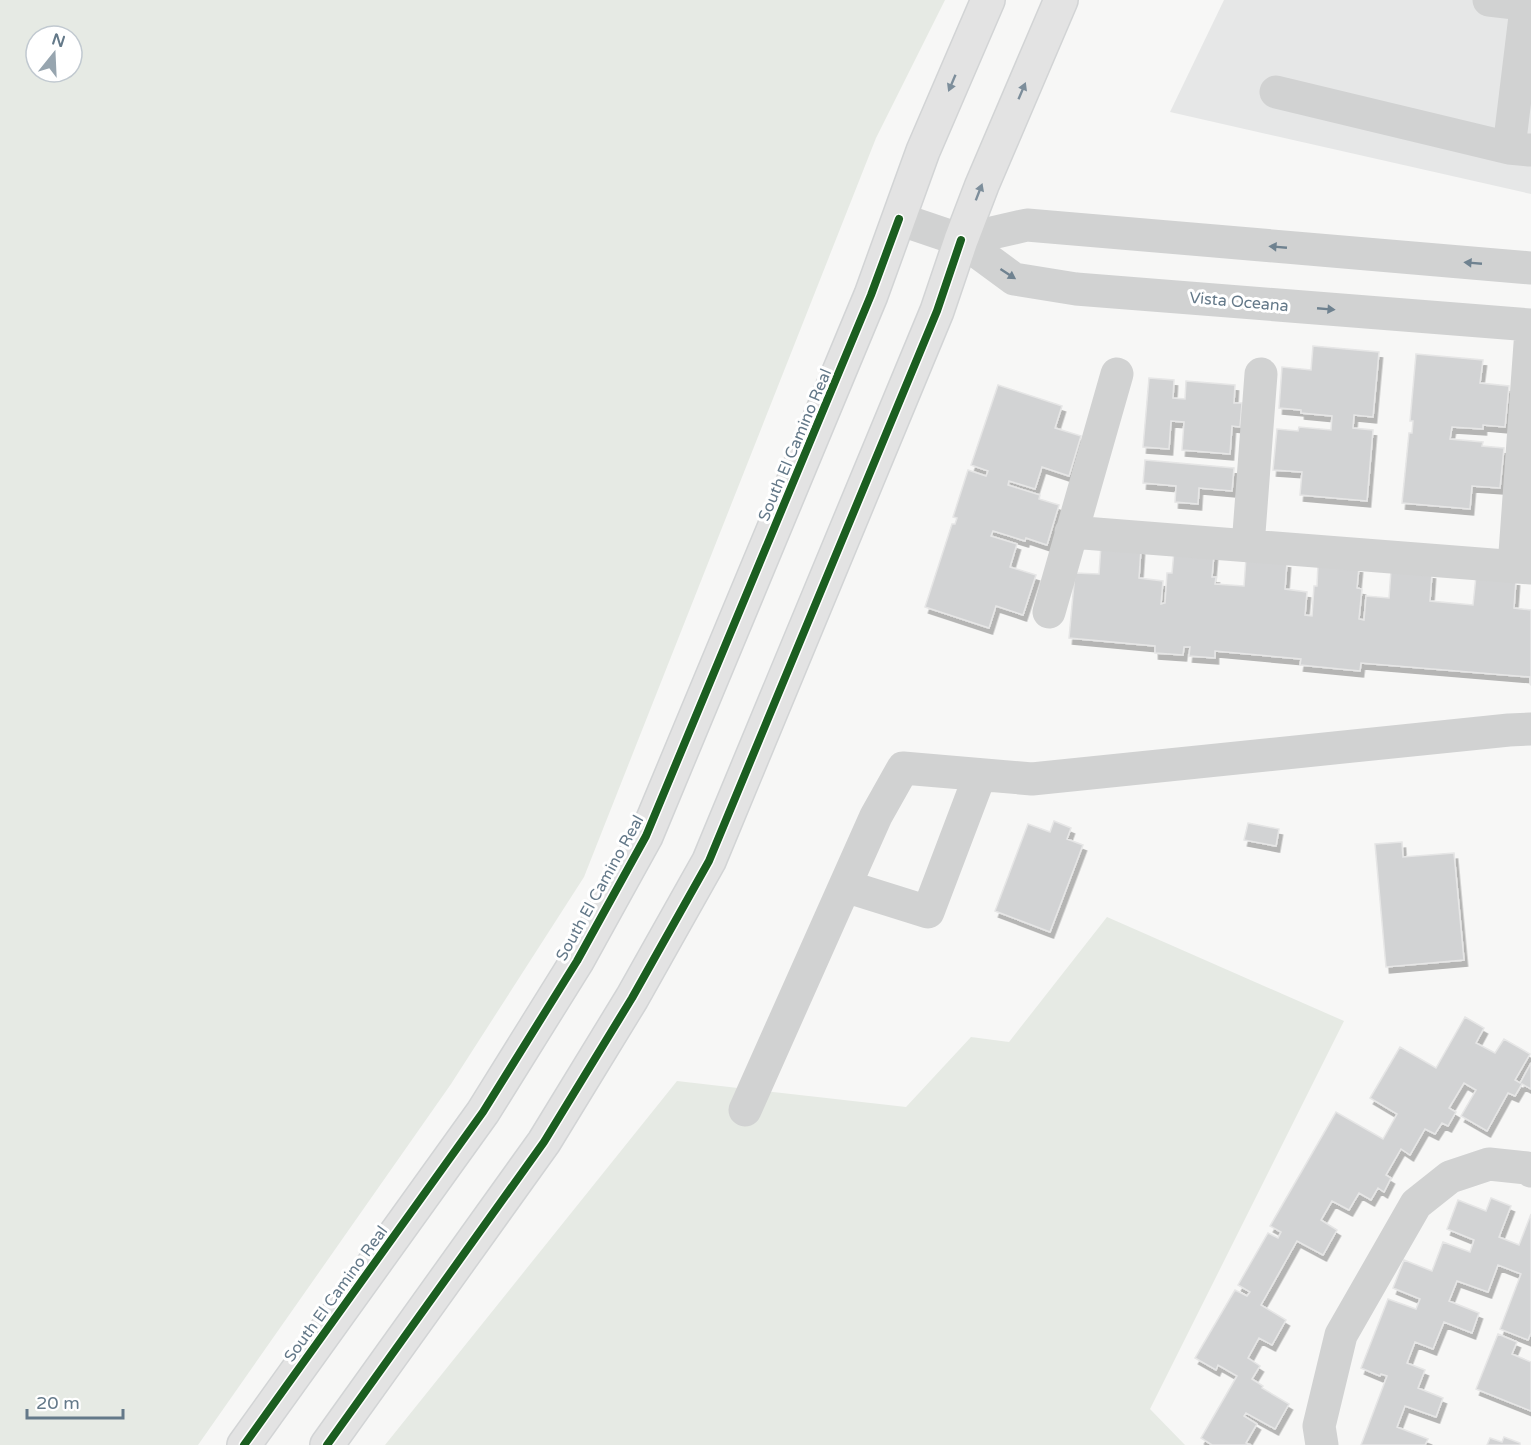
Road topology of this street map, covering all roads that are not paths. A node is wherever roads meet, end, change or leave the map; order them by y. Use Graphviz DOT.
graph roads {
  1 [pos="988,0"];
  2 [pos="1061,0"];
  3 [pos="1489,0"];
  4 [pos="1528,3"];
  5 [pos="1276,92"];
  6 [pos="1520,149"];
  7 [pos="899,219"];
  8 [pos="961,240"];
  9 [pos="1531,268"];
  10 [pos="1531,328"];
  11 [pos="1117,374"];
  12 [pos="1261,374"];
  13 [pos="1071,532"];
  14 [pos="1248,546"];
  15 [pos="1523,568"];
  16 [pos="1048,612"];
  17 [pos="1531,729"];
  18 [pos="980,775"];
  19 [pos="845,886"];
  20 [pos="745,1110"];
  21 [pos="1531,1171"];
  22 [pos="244,1445"];
  23 [pos="327,1445"];
  24 [pos="1322,1445"];
  1 -- 7 [label="main road, South El Camino Real, one-way"];
  8 -- 2 [label="main road, one-way"];
  3 -- 4 [label="street"];
  4 -- 6 [label="street"];
  5 -- 6 [label="street"];
  7 -- 8 [label="street, Vista Oceana"];
  7 -- 22 [label="main road, South El Camino Real"];
  9 -- 8 [label="street, one-way"];
  8 -- 10 [label="street, Vista Oceana, one-way"];
  8 -- 23 [label="main road"];
  10 -- 15 [label="street"];
  11 -- 13 [label="street"];
  12 -- 14 [label="street"];
  13 -- 14 [label="street"];
  13 -- 16 [label="street"];
  14 -- 15 [label="street"];
  17 -- 18 [label="street"];
  18 -- 19 [label="street"];
  18 -- 19 [label="street"];
  19 -- 20 [label="street"];
  21 -- 24 [label="street"];
}
